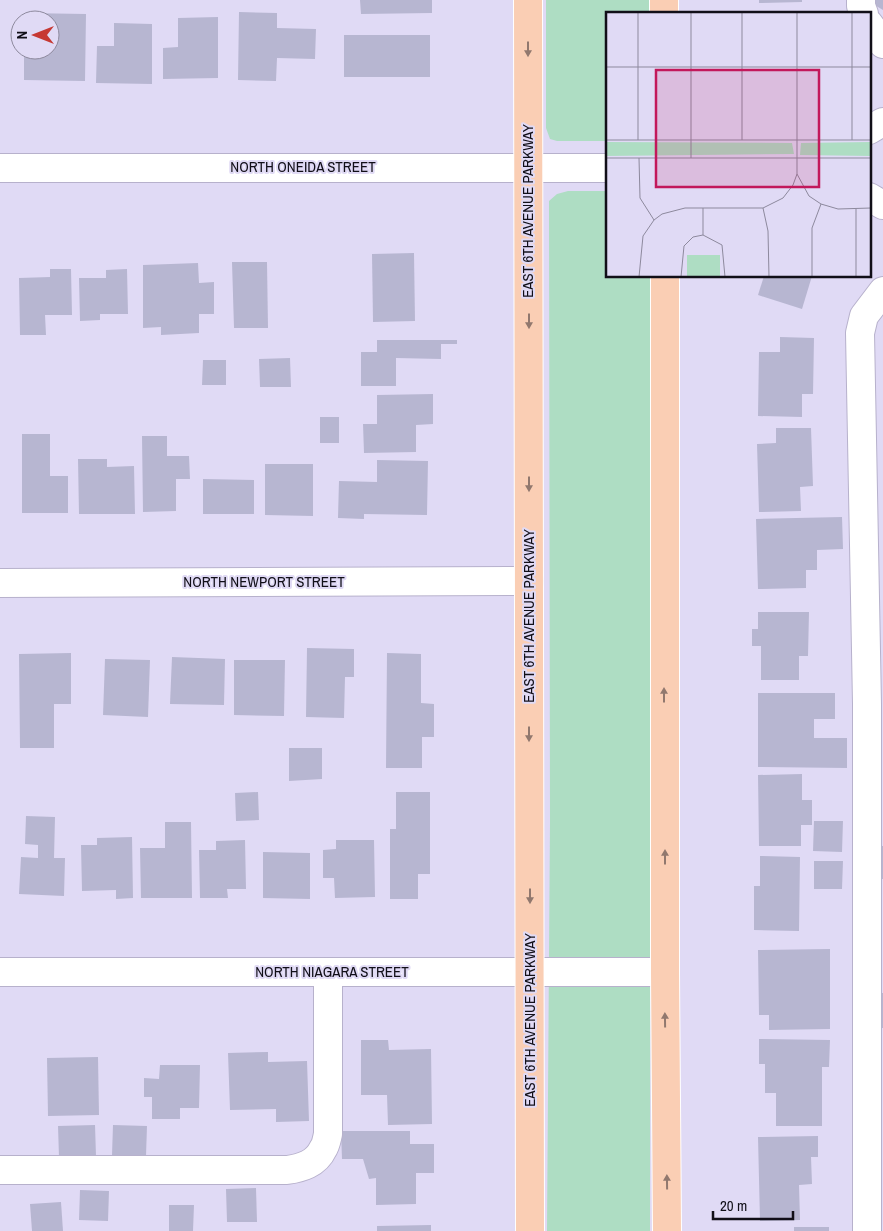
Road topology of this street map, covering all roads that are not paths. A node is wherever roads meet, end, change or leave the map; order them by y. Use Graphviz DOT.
graph roads {
  1 [pos="528,0"];
  2 [pos="870,25"];
  3 [pos="883,44"];
  4 [pos="883,122"];
  5 [pos="870,129"];
  6 [pos="0,168"];
  7 [pos="528,168"];
  8 [pos="606,168"];
  9 [pos="870,198"];
  10 [pos="883,205"];
  11 [pos="665,278"];
  12 [pos="883,291"];
  13 [pos="529,582"];
  14 [pos="0,583"];
  15 [pos="0,972"];
  16 [pos="328,972"];
  17 [pos="530,972"];
  18 [pos="665,972"];
  19 [pos="0,1170"];
  20 [pos="530,1231"];
  21 [pos="667,1231"];
  22 [pos="867,1231"];
  1 -- 7 [label="main road, EAST 6TH AVENUE PARKWAY, one-way"];
  2 -- 3 [label="street"];
  4 -- 5 [label="street"];
  6 -- 7 [label="street, NORTH ONEIDA STREET"];
  7 -- 8 [label="street, NORTH ONEIDA STREET"];
  7 -- 13 [label="main road, EAST 6TH AVENUE PARKWAY, one-way"];
  9 -- 10 [label="street"];
  18 -- 11 [label="main road, one-way"];
  12 -- 22 [label="street"];
  13 -- 14 [label="street, NORTH NEWPORT STREET"];
  13 -- 17 [label="main road, EAST 6TH AVENUE PARKWAY, one-way"];
  15 -- 16 [label="street, NORTH NIAGARA STREET"];
  16 -- 17 [label="street, NORTH NIAGARA STREET"];
  16 -- 19 [label="street"];
  17 -- 18 [label="street, NORTH NIAGARA STREET"];
  17 -- 20 [label="main road, EAST 6TH AVENUE PARKWAY"];
  21 -- 18 [label="main road, one-way"];
}
